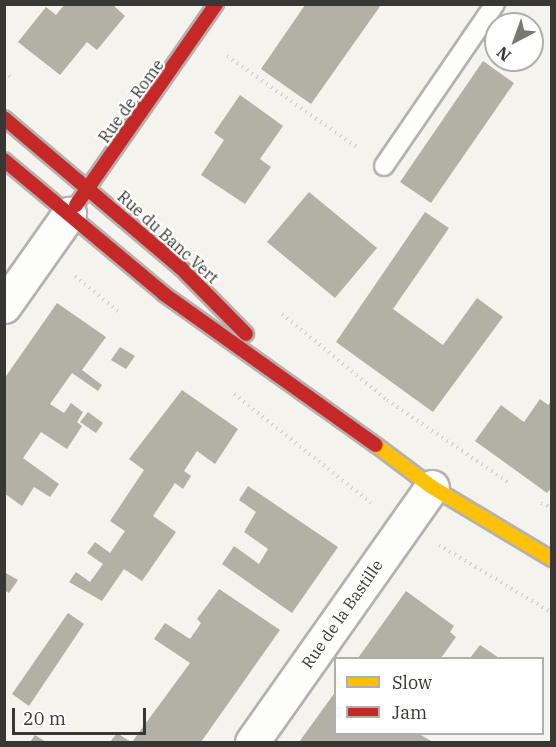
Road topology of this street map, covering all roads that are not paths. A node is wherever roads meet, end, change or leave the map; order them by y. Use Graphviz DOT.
graph roads {
  1 [pos="216,4"];
  2 [pos="495,4"];
  3 [pos="4,118"];
  4 [pos="4,160"];
  5 [pos="384,166"];
  6 [pos="79,201"];
  7 [pos="4,306"];
  8 [pos="303,390"];
  9 [pos="432,486"];
  10 [pos="552,559"];
  11 [pos="252,742"];
  1 -- 6 [label="street, Rue de Rome"];
  2 -- 5 [label="lane"];
  3 -- 6 [label="street, Rue du Banc Vert"];
  4 -- 6 [label="street, Rue du Banc Vert"];
  6 -- 7 [label="street"];
  6 -- 8 [label="street, Rue du Banc Vert"];
  6 -- 8 [label="street, Rue du Banc Vert"];
  8 -- 9 [label="street, Rue du Banc Vert"];
  9 -- 10 [label="street, Rue du Banc Vert"];
  9 -- 11 [label="street, Rue de la Bastille"];
}
